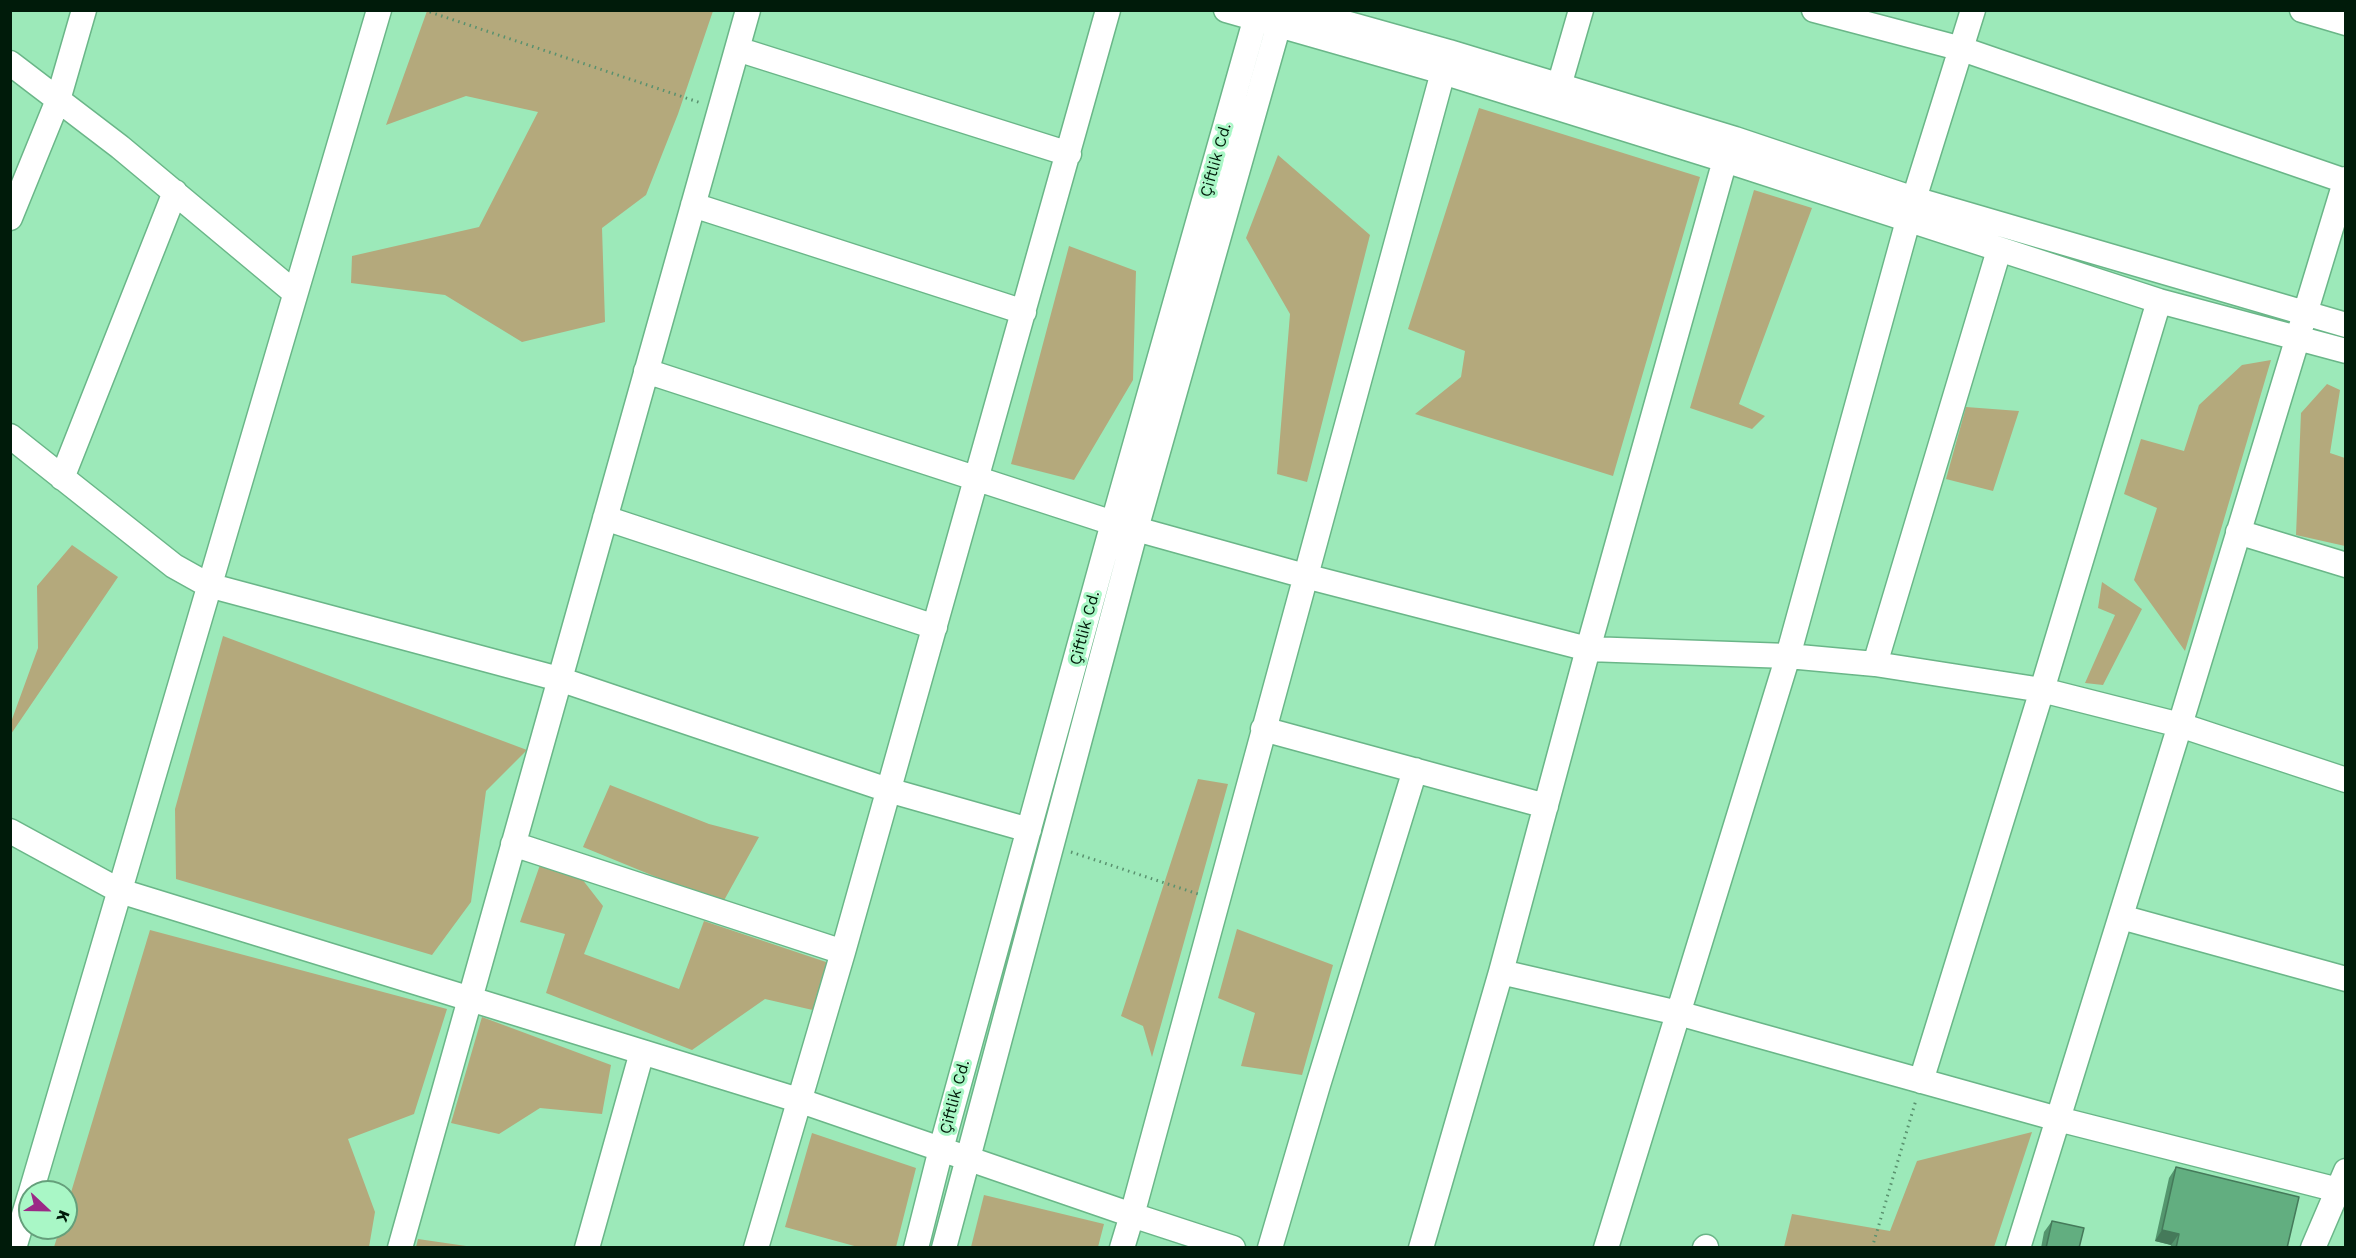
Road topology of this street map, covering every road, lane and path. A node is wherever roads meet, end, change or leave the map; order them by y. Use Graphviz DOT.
graph roads {
  1 [pos="84,10"];
  2 [pos="379,10"];
  3 [pos="424,10"];
  4 [pos="748,10"];
  5 [pos="1108,10"];
  6 [pos="1226,10"];
  7 [pos="1299,10"];
  8 [pos="1581,10"];
  9 [pos="1814,10"];
  10 [pos="1973,10"];
  11 [pos="2302,10"];
  12 [pos="1257,15"];
  13 [pos="1281,18"];
  14 [pos="2346,23"];
  15 [pos="736,49"];
  16 [pos="1962,49"];
  17 [pos="10,63"];
  18 [pos="1443,72"];
  19 [pos="1559,86"];
  20 [pos="58,100"];
  21 [pos="719,110"];
  22 [pos="1069,154"];
  23 [pos="1725,160"];
  24 [pos="2345,180"];
  25 [pos="175,192"];
  26 [pos="693,205"];
  27 [pos="1911,210"];
  28 [pos="10,218"];
  29 [pos="1999,250"];
  30 [pos="295,293"];
  31 [pos="2159,301"];
  32 [pos="1024,312"];
  33 [pos="2305,314"];
  34 [pos="2346,325"];
  35 [pos="2297,338"];
  36 [pos="2346,351"];
  37 [pos="646,371"];
  38 [pos="10,436"];
  39 [pos="62,478"];
  40 [pos="976,479"];
  41 [pos="605,518"];
  42 [pos="1125,526"];
  43 [pos="2238,531"];
  44 [pos="2346,565"];
  45 [pos="1305,576"];
  46 [pos="208,585"];
  47 [pos="934,627"];
  48 [pos="1588,649"];
  49 [pos="1788,656"];
  50 [pos="1875,664"];
  51 [pos="559,679"];
  52 [pos="2042,690"];
  53 [pos="2180,725"];
  54 [pos="1263,729"];
  55 [pos="1415,770"];
  56 [pos="2346,780"];
  57 [pos="888,790"];
  58 [pos="1546,806"];
  59 [pos="1029,830"];
  60 [pos="10,831"];
  61 [pos="513,844"];
  62 [pos="1051,845"];
  63 [pos="120,891"];
  64 [pos="1217,901"];
  65 [pos="2121,917"];
  66 [pos="843,952"];
  67 [pos="1501,972"];
  68 [pos="2346,979"];
  69 [pos="469,999"];
  70 [pos="1678,1013"];
  71 [pos="642,1052"];
  72 [pos="1921,1081"];
  73 [pos="798,1100"];
  74 [pos="2058,1119"];
  75 [pos="941,1149"];
  76 [pos="966,1158"];
  77 [pos="34,1180"];
  78 [pos="2343,1185"];
  79 [pos="1132,1215"];
  80 [pos="400,1248"];
  81 [pos="587,1248"];
  82 [pos="756,1248"];
  83 [pos="916,1248"];
  84 [pos="944,1248"];
  85 [pos="1122,1248"];
  86 [pos="1233,1248"];
  87 [pos="1270,1248"];
  88 [pos="1421,1248"];
  89 [pos="1606,1248"];
  90 [pos="1872,1248"];
  91 [pos="2018,1248"];
  92 [pos="2313,1248"];
  1 -- 20 [label="street"];
  2 -- 30 [label="street"];
  3 -- 21 [label="path"];
  4 -- 15 [label="street"];
  5 -- 22 [label="street"];
  6 -- 12 [label="street"];
  7 -- 19 [label="street"];
  8 -- 19 [label="street"];
  9 -- 16 [label="street"];
  10 -- 16 [label="street"];
  11 -- 14 [label="street"];
  12 -- 13 [label="street"];
  12 -- 42 [label="street, Çiftlik Cd."];
  13 -- 18 [label="street"];
  13 -- 42 [label="street, Çiftlik Cd."];
  15 -- 21 [label="street"];
  15 -- 22 [label="street"];
  16 -- 24 [label="street"];
  16 -- 27 [label="street"];
  17 -- 20 [label="street"];
  18 -- 23 [label="street"];
  18 -- 45 [label="street"];
  19 -- 27 [label="street"];
  20 -- 25 [label="street"];
  20 -- 28 [label="street"];
  21 -- 26 [label="street"];
  22 -- 32 [label="street"];
  23 -- 27 [label="street"];
  23 -- 48 [label="street"];
  24 -- 33 [label="street"];
  25 -- 30 [label="street"];
  25 -- 39 [label="street"];
  26 -- 32 [label="street"];
  26 -- 37 [label="street"];
  27 -- 29 [label="street"];
  27 -- 33 [label="street"];
  27 -- 49 [label="street"];
  29 -- 31 [label="street"];
  29 -- 50 [label="street"];
  30 -- 46 [label="street"];
  31 -- 35 [label="street"];
  31 -- 52 [label="street"];
  32 -- 40 [label="street"];
  33 -- 34 [label="street"];
  33 -- 35 [label="street"];
  35 -- 36 [label="street"];
  35 -- 43 [label="street"];
  37 -- 40 [label="street"];
  37 -- 41 [label="street"];
  38 -- 39 [label="street"];
  39 -- 46 [label="street"];
  40 -- 42 [label="street"];
  40 -- 47 [label="street"];
  41 -- 47 [label="street"];
  41 -- 51 [label="street"];
  42 -- 45 [label="street"];
  42 -- 59 [label="street, Çiftlik Cd."];
  42 -- 62 [label="street, Çiftlik Cd."];
  43 -- 44 [label="street"];
  43 -- 53 [label="street"];
  45 -- 48 [label="street"];
  45 -- 54 [label="street"];
  46 -- 51 [label="street"];
  46 -- 63 [label="street"];
  47 -- 57 [label="street"];
  48 -- 49 [label="street"];
  48 -- 58 [label="street"];
  49 -- 50 [label="street"];
  49 -- 70 [label="street"];
  50 -- 52 [label="street"];
  51 -- 57 [label="street"];
  51 -- 61 [label="street"];
  52 -- 53 [label="street"];
  52 -- 72 [label="street"];
  53 -- 56 [label="street"];
  53 -- 65 [label="street"];
  54 -- 55 [label="street"];
  54 -- 64 [label="street"];
  55 -- 58 [label="street"];
  55 -- 87 [label="street"];
  57 -- 59 [label="street"];
  57 -- 66 [label="street"];
  58 -- 67 [label="street"];
  59 -- 75 [label="street, Çiftlik Cd."];
  60 -- 63 [label="street"];
  61 -- 66 [label="street"];
  61 -- 69 [label="street"];
  62 -- 64 [label="path"];
  62 -- 76 [label="street, Çiftlik Cd."];
  63 -- 69 [label="street"];
  63 -- 77 [label="street"];
  64 -- 79 [label="street"];
  65 -- 68 [label="street"];
  65 -- 74 [label="street"];
  66 -- 73 [label="street"];
  67 -- 70 [label="street"];
  67 -- 88 [label="street"];
  69 -- 71 [label="street"];
  69 -- 80 [label="street"];
  70 -- 72 [label="street"];
  70 -- 89 [label="street"];
  71 -- 73 [label="street"];
  71 -- 81 [label="street"];
  72 -- 74 [label="street"];
  72 -- 90 [label="path"];
  73 -- 75 [label="street"];
  73 -- 82 [label="street"];
  74 -- 78 [label="street"];
  74 -- 91 [label="street"];
  75 -- 76 [label="street"];
  75 -- 83 [label="street, Çiftlik Cd."];
  76 -- 79 [label="street"];
  76 -- 84 [label="street, Çiftlik Cd."];
  78 -- 92 [label="street"];
  79 -- 85 [label="street"];
  79 -- 86 [label="street"];
}
